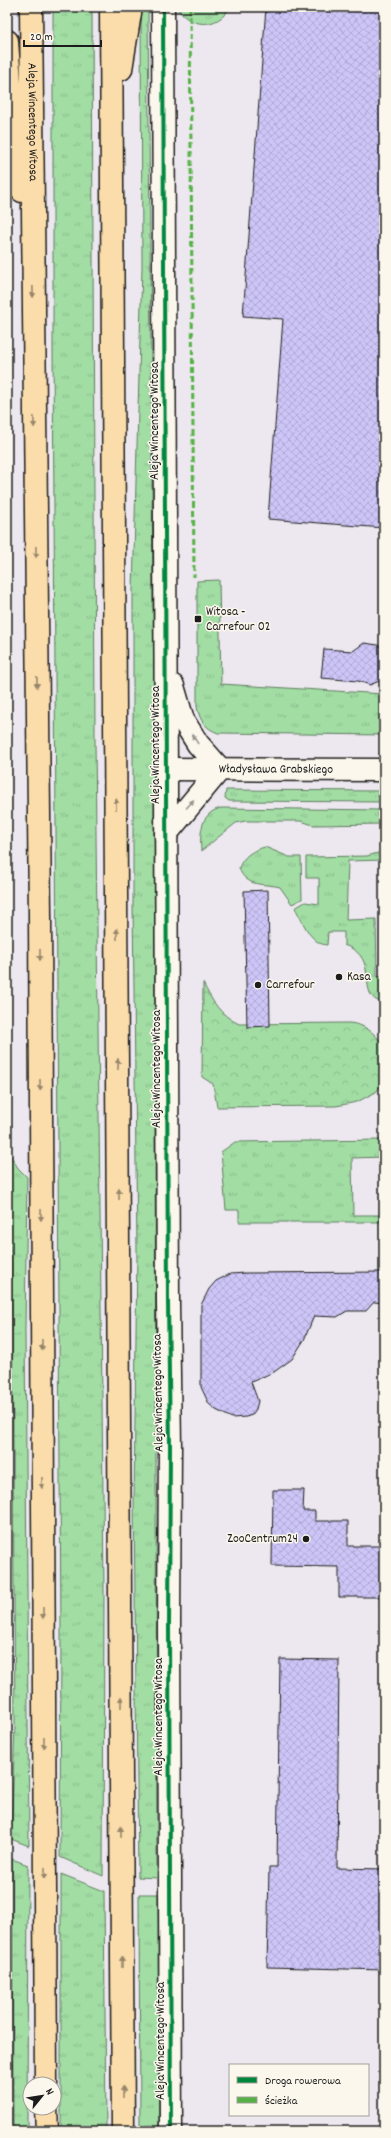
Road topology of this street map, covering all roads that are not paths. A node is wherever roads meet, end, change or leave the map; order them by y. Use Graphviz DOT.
graph roads {
  1 [pos="31,7"];
  2 [pos="110,7"];
  3 [pos="131,7"];
  4 [pos="162,7"];
  5 [pos="7,41"];
  6 [pos="111,132"];
  7 [pos="32,253"];
  8 [pos="166,660"];
  9 [pos="166,769"];
  10 [pos="220,769"];
  11 [pos="384,770"];
  12 [pos="166,834"];
  13 [pos="46,2076"];
  14 [pos="46,2116"];
  15 [pos="47,2131"];
  16 [pos="123,2131"];
  17 [pos="171,2131"];
  1 -- 7 [label="main road, Aleja Wincentego Witosa"];
  2 -- 6 [label="main road"];
  3 -- 6 [label="main road"];
  4 -- 8 [label="street, Aleja Wincentego Witosa"];
  5 -- 7 [label="main road"];
  16 -- 6 [label="main road, one-way"];
  7 -- 13 [label="main road, Aleja Wincentego Witosa, one-way"];
  8 -- 9 [label="street, Aleja Wincentego Witosa"];
  10 -- 8 [label="street, Władysława Grabskiego, one-way"];
  9 -- 10 [label="street"];
  9 -- 12 [label="street, Aleja Wincentego Witosa"];
  10 -- 11 [label="street, Władysława Grabskiego"];
  12 -- 10 [label="street, one-way"];
  12 -- 17 [label="street, Aleja Wincentego Witosa"];
  14 -- 15 [label="main road"];
}
